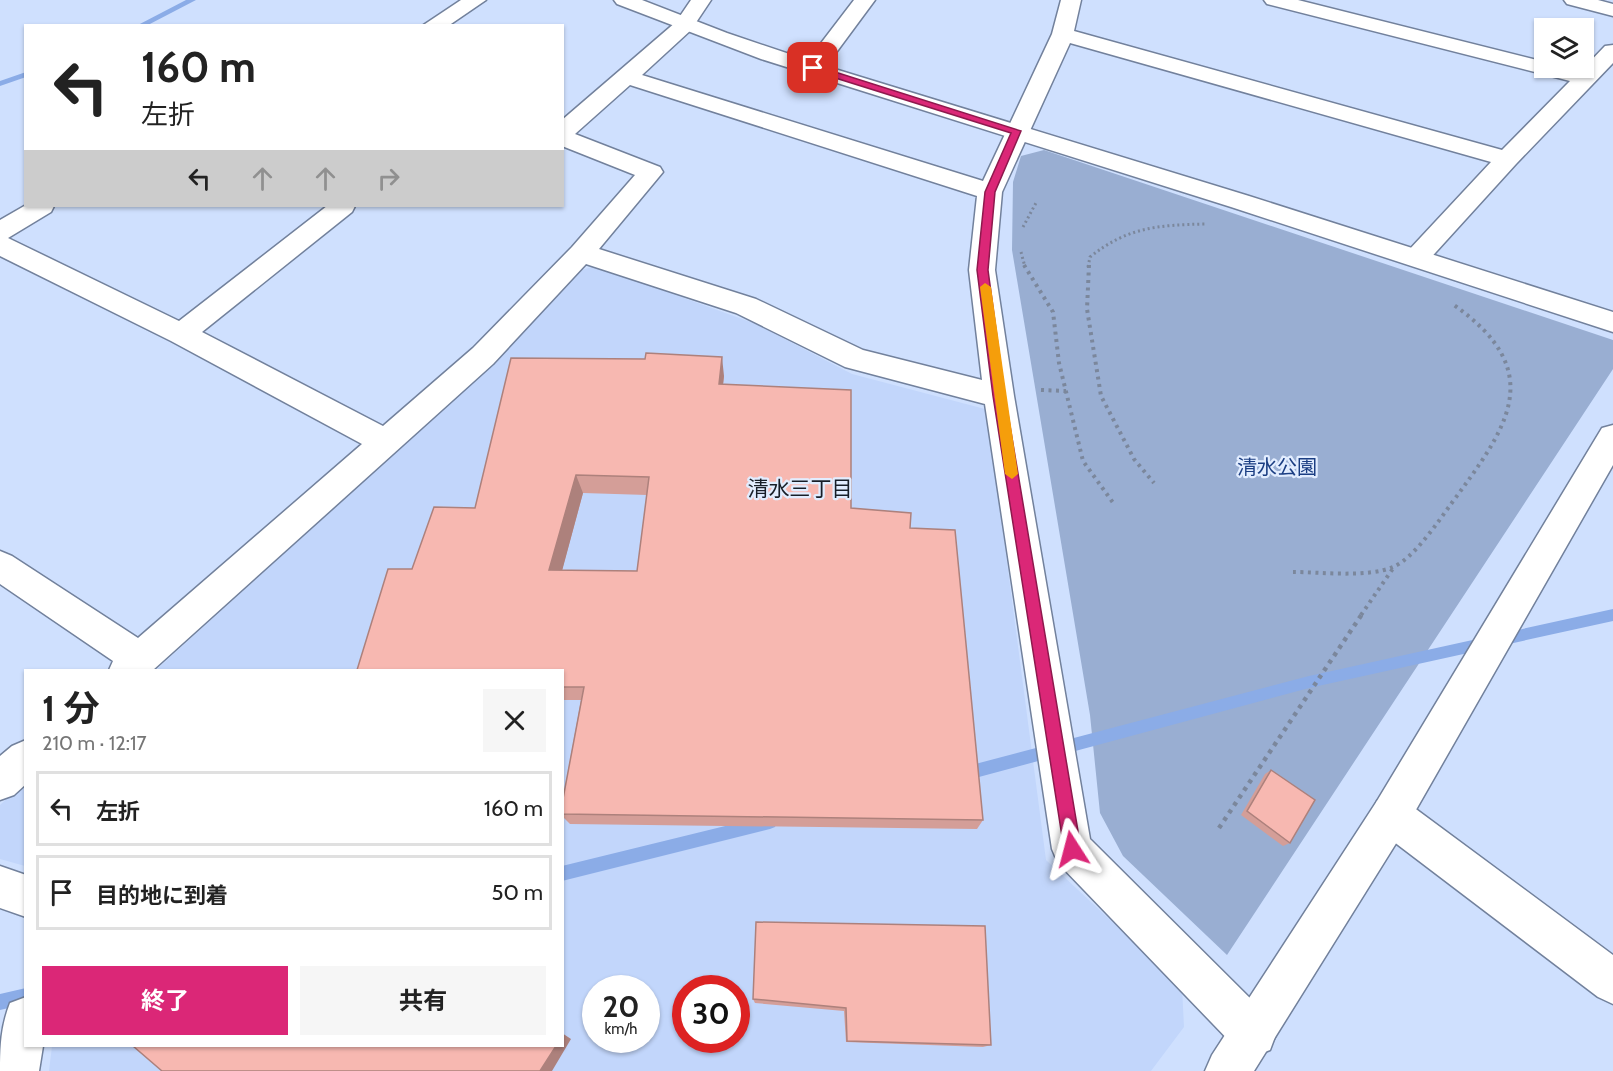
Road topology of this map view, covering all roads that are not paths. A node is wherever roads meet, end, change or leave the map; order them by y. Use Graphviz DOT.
graph roads {
  1 [pos="476,0"];
  2 [pos="624,0"];
  3 [pos="701,0"];
  4 [pos="864,0"];
  5 [pos="1071,0"];
  6 [pos="1274,0"];
  7 [pos="1574,0"];
  8 [pos="1613,10"];
  9 [pos="435,24"];
  10 [pos="684,26"];
  11 [pos="1063,34"];
  12 [pos="1613,51"];
  13 [pos="813,68"];
  14 [pos="626,77"];
  15 [pos="1587,79"];
  16 [pos="1016,131"];
  17 [pos="564,133"];
  18 [pos="564,136"];
  19 [pos="1507,159"];
  20 [pos="990,192"];
  21 [pos="40,207"];
  22 [pos="341,207"];
  23 [pos="0,232"];
  24 [pos="0,245"];
  25 [pos="581,253"];
  26 [pos="1417,257"];
  27 [pos="1613,322"];
  28 [pos="181,333"];
  29 [pos="999,396"];
  30 [pos="1613,437"];
  31 [pos="385,442"];
  32 [pos="0,566"];
  33 [pos="134,665"];
  34 [pos="24,761"];
  35 [pos="0,781"];
  36 [pos="1391,815"];
  37 [pos="0,887"];
  38 [pos="24,895"];
  39 [pos="1613,982"];
  40 [pos="24,1029"];
  41 [pos="1254,1034"];
  42 [pos="16,1071"];
  43 [pos="1228,1071"];
  1 -- 9 [label="street"];
  2 -- 10 [label="street"];
  3 -- 10 [label="street"];
  4 -- 13 [label="street"];
  5 -- 11 [label="street"];
  6 -- 15 [label="street"];
  7 -- 8 [label="street"];
  10 -- 13 [label="street"];
  10 -- 14 [label="street"];
  11 -- 16 [label="street"];
  11 -- 19 [label="street"];
  12 -- 15 [label="street"];
  13 -- 16 [label="street"];
  14 -- 17 [label="street"];
  14 -- 20 [label="street"];
  15 -- 19 [label="street"];
  16 -- 20 [label="street"];
  16 -- 26 [label="street"];
  18 -- 25 [label="street"];
  19 -- 26 [label="street"];
  20 -- 29 [label="street"];
  21 -- 23 [label="street"];
  22 -- 28 [label="street"];
  24 -- 28 [label="street"];
  25 -- 29 [label="street"];
  25 -- 31 [label="street"];
  26 -- 27 [label="street"];
  28 -- 31 [label="street"];
  29 -- 41 [label="street"];
  30 -- 36 [label="street"];
  31 -- 33 [label="street"];
  32 -- 33 [label="street"];
  34 -- 35 [label="street"];
  36 -- 39 [label="street"];
  36 -- 41 [label="street"];
  37 -- 38 [label="street"];
  40 -- 42 [label="street"];
  41 -- 43 [label="street"];
}
